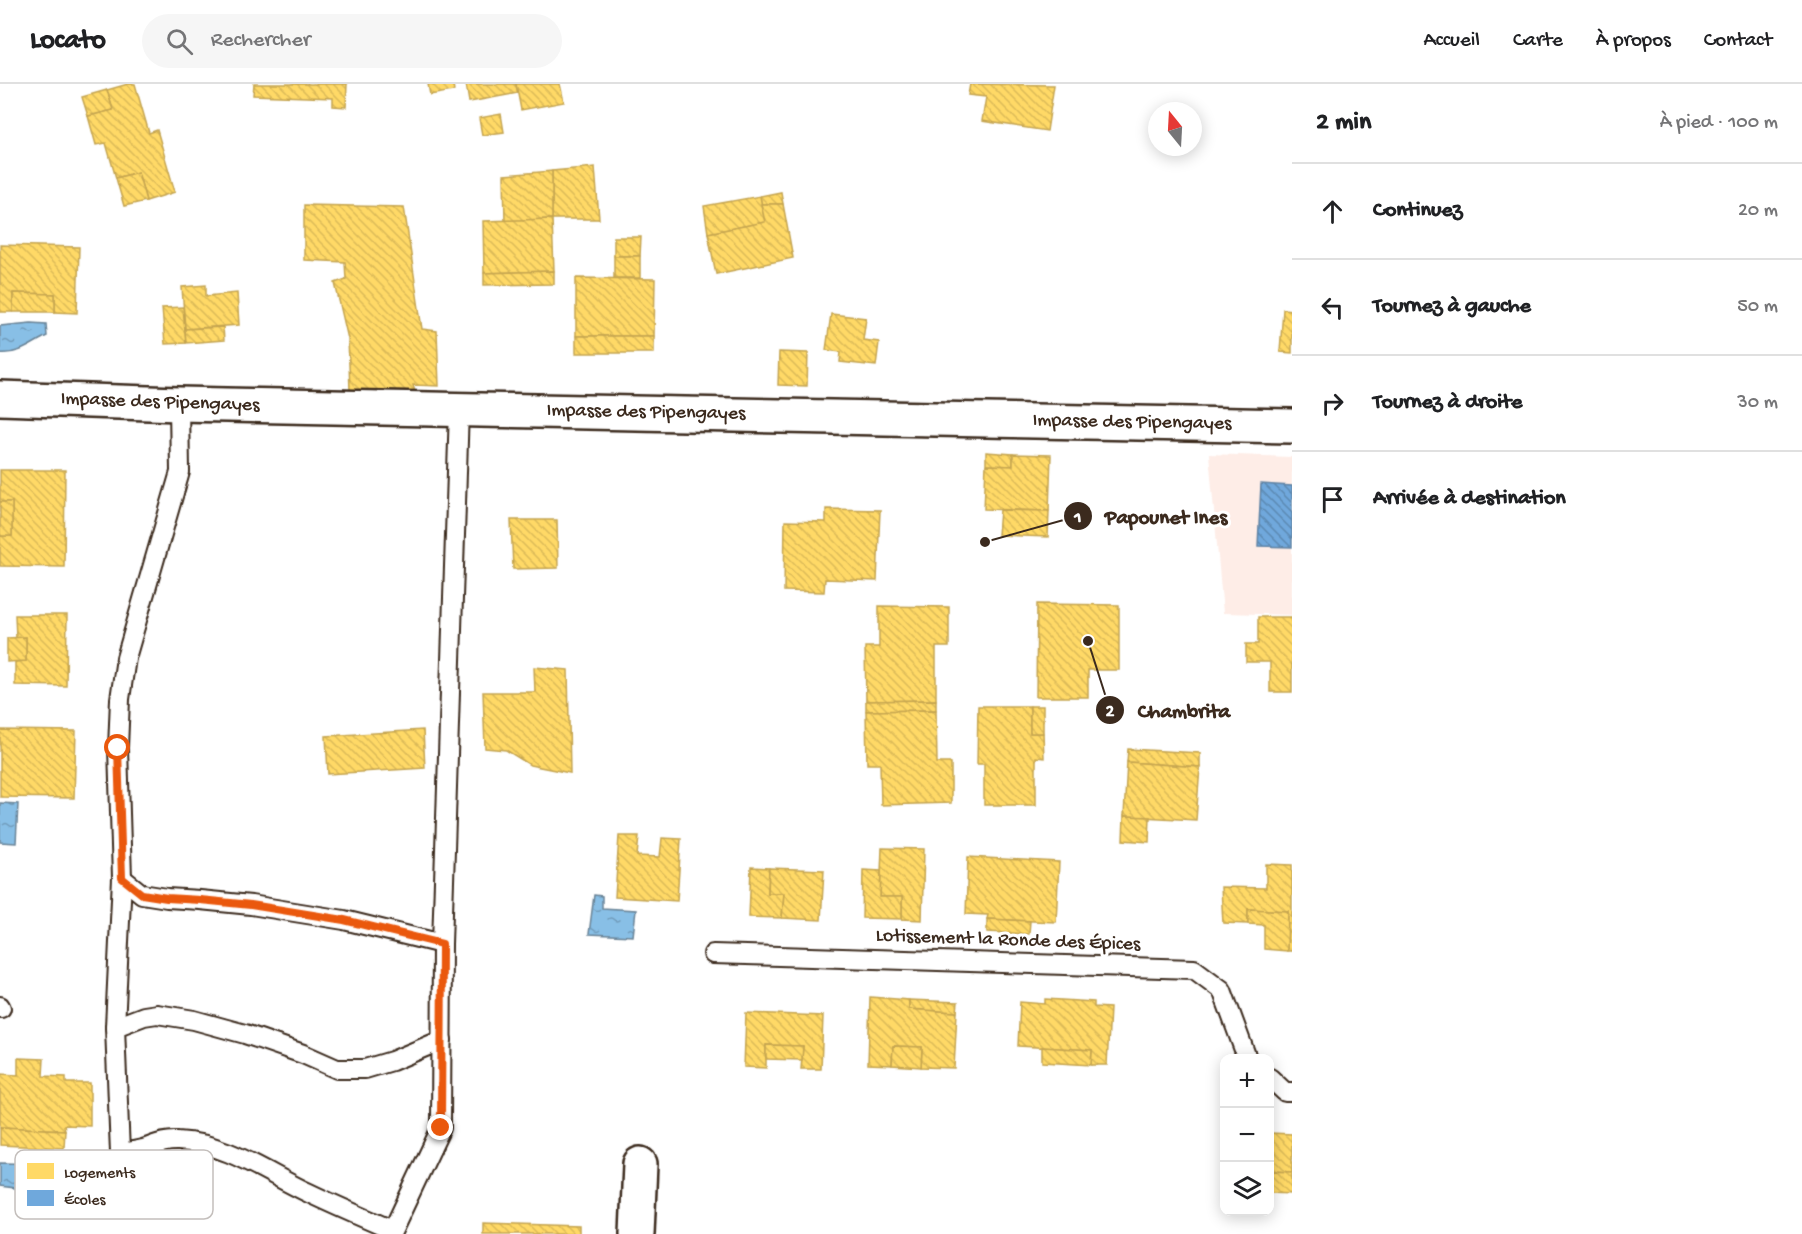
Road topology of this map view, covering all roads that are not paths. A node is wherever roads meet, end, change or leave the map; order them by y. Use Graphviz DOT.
graph roads {
  1 [pos="0,398"];
  2 [pos="179,404"];
  3 [pos="459,409"];
  4 [pos="1292,426"];
  5 [pos="122,878"];
  6 [pos="442,944"];
  7 [pos="713,954"];
  8 [pos="116,1027"];
  9 [pos="442,1040"];
  10 [pos="1245,1054"];
  11 [pos="1274,1082"];
  12 [pos="1292,1092"];
  13 [pos="120,1150"];
  14 [pos="136,1150"];
  15 [pos="640,1164"];
  16 [pos="392,1232"];
  17 [pos="637,1234"];
  1 -- 2 [label="street, Impasse des Pipengayes"];
  2 -- 3 [label="street, Impasse des Pipengayes"];
  2 -- 5 [label="lane"];
  3 -- 4 [label="street, Impasse des Pipengayes"];
  3 -- 6 [label="lane"];
  5 -- 6 [label="lane"];
  5 -- 8 [label="lane"];
  6 -- 9 [label="lane"];
  7 -- 10 [label="lane, Lotissement la Ronde des Épices"];
  8 -- 9 [label="lane"];
  8 -- 13 [label="lane"];
  9 -- 16 [label="lane"];
  11 -- 12 [label="lane"];
  14 -- 16 [label="lane"];
  15 -- 17 [label="street"];
}
